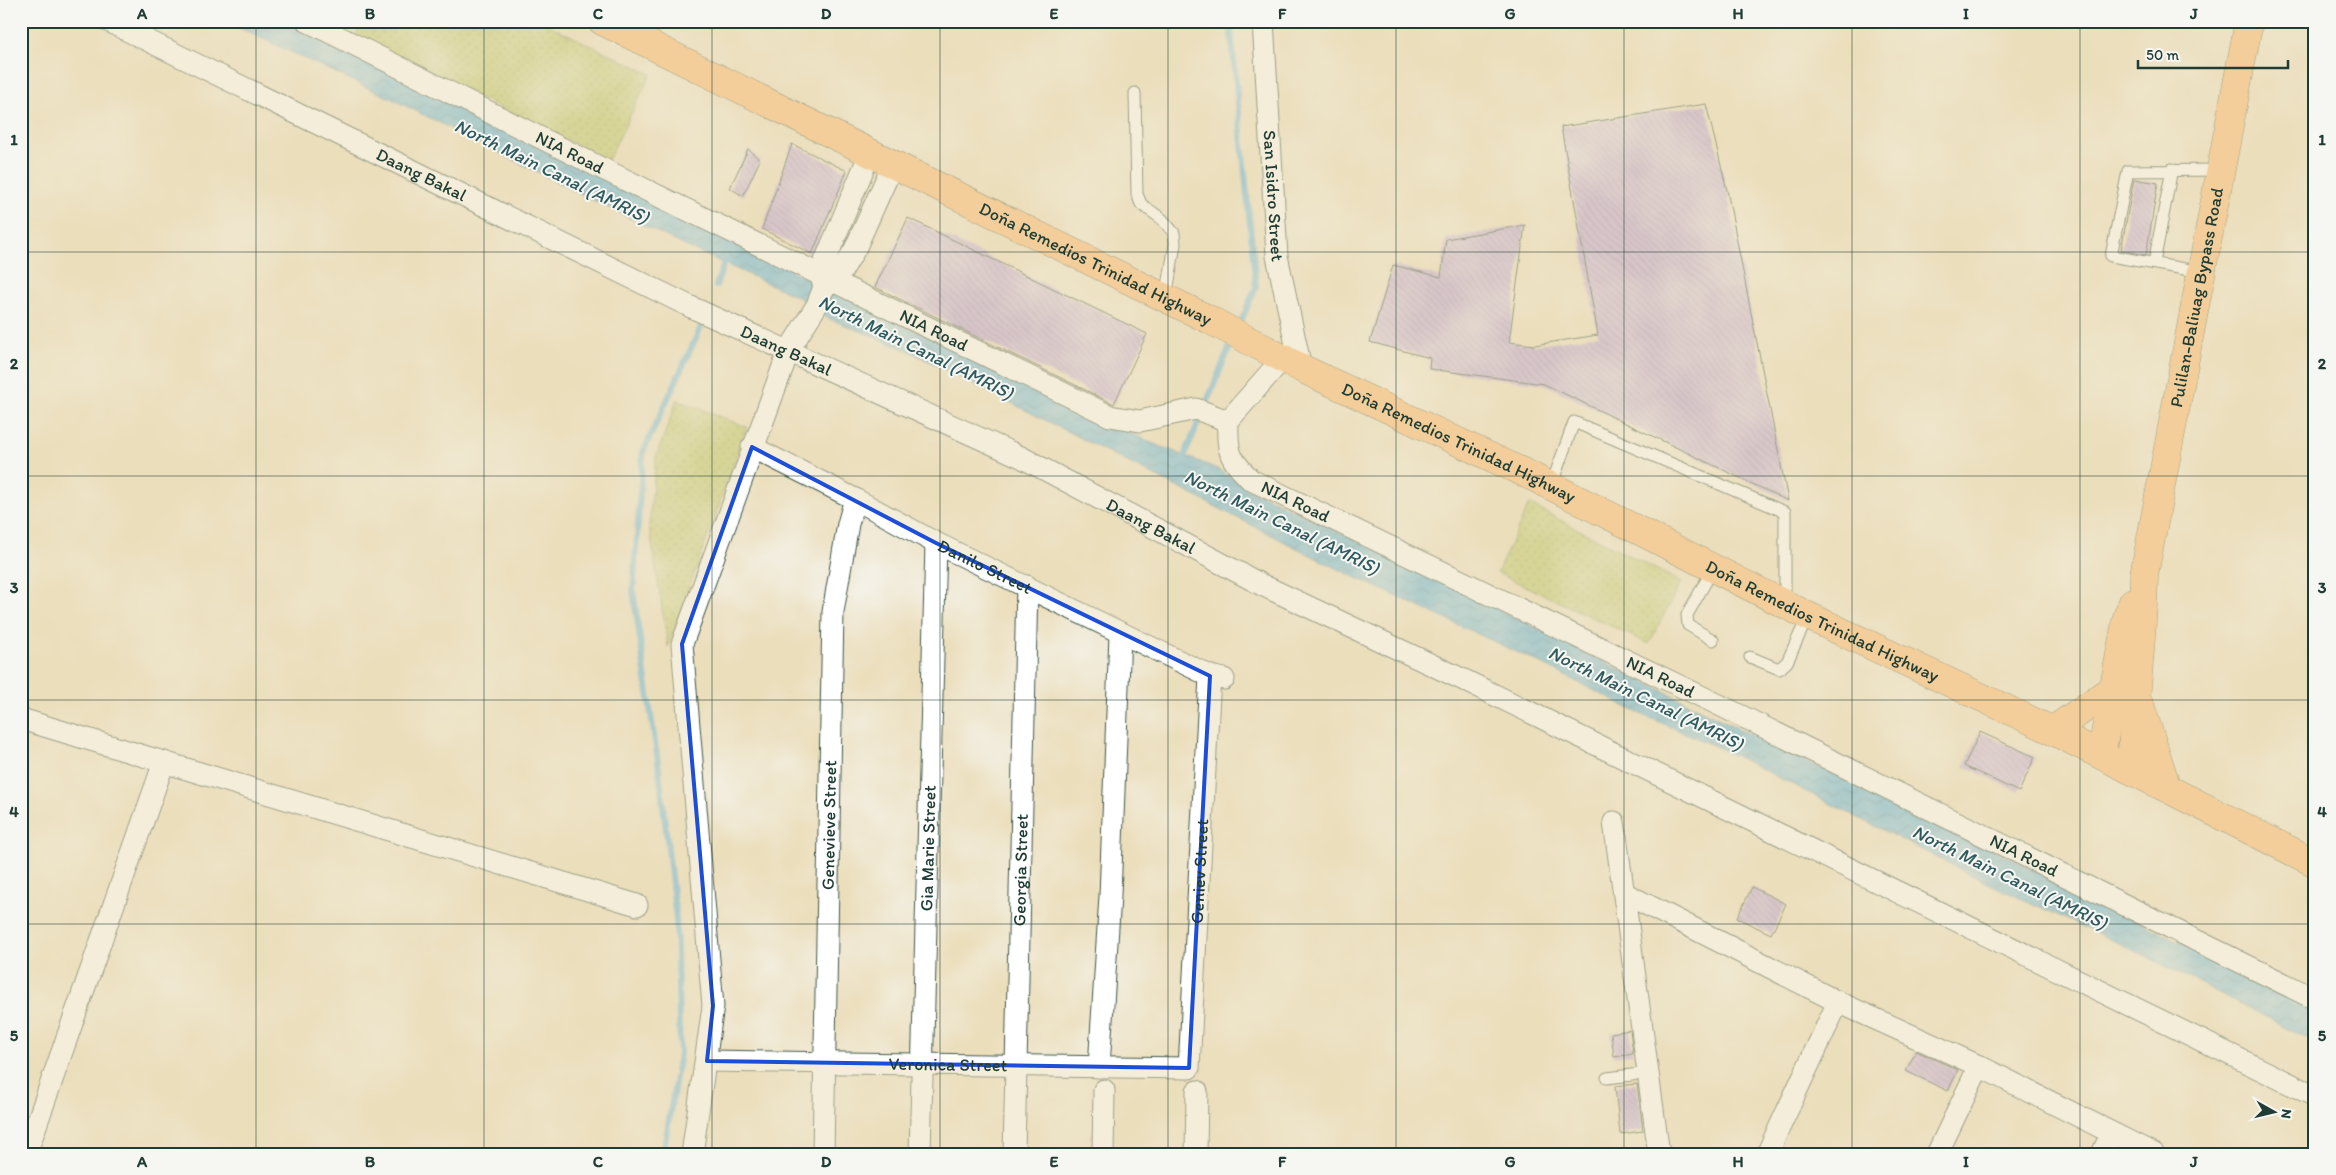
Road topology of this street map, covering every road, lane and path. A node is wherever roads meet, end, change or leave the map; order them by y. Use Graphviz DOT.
graph roads {
  1 [pos="108,21"];
  2 [pos="307,21"];
  3 [pos="602,21"];
  4 [pos="1263,21"];
  5 [pos="2248,21"];
  6 [pos="1135,93"];
  7 [pos="882,158"];
  8 [pos="2172,169"];
  9 [pos="2220,170"];
  10 [pos="2154,262"];
  11 [pos="2201,272"];
  12 [pos="824,286"];
  13 [pos="1166,299"];
  14 [pos="789,350"];
  15 [pos="1283,358"];
  16 [pos="1212,415"];
  17 [pos="752,447"];
  18 [pos="1551,487"];
  19 [pos="855,498"];
  20 [pos="936,543"];
  21 [pos="1713,569"];
  22 [pos="1027,586"];
  23 [pos="1797,611"];
  24 [pos="1120,634"];
  25 [pos="1713,640"];
  26 [pos="1750,657"];
  27 [pos="1217,677"];
  28 [pos="2124,692"];
  29 [pos="21,719"];
  30 [pos="2052,731"];
  31 [pos="2100,755"];
  32 [pos="164,762"];
  33 [pos="2131,770"];
  34 [pos="2168,788"];
  35 [pos="1614,822"];
  36 [pos="2315,863"];
  37 [pos="1624,893"];
  38 [pos="637,905"];
  39 [pos="2315,1000"];
  40 [pos="1838,1002"];
  41 [pos="706,1061"];
  42 [pos="824,1063"];
  43 [pos="922,1065"];
  44 [pos="1978,1066"];
  45 [pos="1015,1067"];
  46 [pos="1099,1067"];
  47 [pos="1189,1068"];
  48 [pos="1648,1073"];
  49 [pos="1607,1078"];
  50 [pos="1104,1090"];
  51 [pos="1197,1091"];
  52 [pos="2315,1096"];
  53 [pos="2111,1134"];
  54 [pos="26,1154"];
  55 [pos="692,1154"];
  56 [pos="823,1154"];
  57 [pos="920,1154"];
  58 [pos="1014,1154"];
  59 [pos="1103,1154"];
  60 [pos="1196,1154"];
  61 [pos="1659,1154"];
  62 [pos="1767,1154"];
  63 [pos="1937,1154"];
  64 [pos="2102,1154"];
  65 [pos="2154,1154"];
  1 -- 14 [label="street, Daang Bakal"];
  2 -- 12 [label="street, NIA Road"];
  3 -- 7 [label="main road, Doña Remedios Trinidad Highway"];
  4 -- 15 [label="street, San Isidro Street"];
  5 -- 9 [label="main road, Pulilan-Baliuag Bypass Road"];
  6 -- 13 [label="lane"];
  7 -- 12 [label="street"];
  7 -- 13 [label="main road, Doña Remedios Trinidad Highway"];
  8 -- 9 [label="lane"];
  8 -- 10 [label="lane"];
  8 -- 10 [label="lane"];
  9 -- 11 [label="main road, Pulilan-Baliuag Bypass Road"];
  10 -- 11 [label="lane"];
  11 -- 28 [label="main road, Pulilan-Baliuag Bypass Road"];
  12 -- 14 [label="street"];
  12 -- 16 [label="street, NIA Road"];
  13 -- 15 [label="main road, Doña Remedios Trinidad Highway"];
  14 -- 17 [label="street"];
  14 -- 52 [label="street, Daang Bakal"];
  15 -- 16 [label="street"];
  15 -- 18 [label="main road, Doña Remedios Trinidad Highway"];
  16 -- 39 [label="street, NIA Road"];
  17 -- 19 [label="street, Danilo Street"];
  17 -- 41 [label="street"];
  18 -- 21 [label="main road, Doña Remedios Trinidad Highway"];
  18 -- 23 [label="lane"];
  19 -- 20 [label="street, Danilo Street"];
  19 -- 42 [label="street, Genevieve Street"];
  20 -- 22 [label="street, Danilo Street"];
  20 -- 43 [label="street, Gia Marie Street"];
  21 -- 23 [label="main road, Doña Remedios Trinidad Highway"];
  21 -- 25 [label="lane"];
  22 -- 24 [label="street, Danilo Street"];
  22 -- 45 [label="street, Georgia Street"];
  23 -- 26 [label="lane"];
  23 -- 30 [label="main road, Doña Remedios Trinidad Highway"];
  24 -- 27 [label="street, Danilo Street"];
  24 -- 46 [label="street"];
  27 -- 47 [label="street, Geniev Street"];
  28 -- 30 [label="main road"];
  28 -- 31 [label="main road, Pulilan-Baliuag Bypass Road"];
  28 -- 33 [label="main road, Pulilan-Baliuag Bypass Road"];
  28 -- 34 [label="main road"];
  29 -- 32 [label="street"];
  30 -- 31 [label="main road, Doña Remedios Trinidad Highway"];
  31 -- 33 [label="main road, Doña Remedios Trinidad Highway"];
  32 -- 38 [label="street"];
  32 -- 54 [label="street"];
  33 -- 34 [label="main road, Doña Remedios Trinidad Highway"];
  34 -- 36 [label="main road, Doña Remedios Trinidad Highway"];
  35 -- 37 [label="street"];
  37 -- 40 [label="street"];
  37 -- 48 [label="street"];
  40 -- 44 [label="street"];
  40 -- 62 [label="street"];
  41 -- 42 [label="street, Veronica Street"];
  41 -- 55 [label="street"];
  42 -- 43 [label="street, Veronica Street"];
  42 -- 56 [label="street, Genevieve Street"];
  43 -- 45 [label="street, Veronica Street"];
  43 -- 57 [label="street, Gia Marie Street"];
  44 -- 53 [label="street"];
  44 -- 63 [label="street"];
  45 -- 46 [label="street, Veronica Street"];
  45 -- 58 [label="street, Georgia Street"];
  46 -- 47 [label="street, Veronica Street"];
  48 -- 49 [label="lane"];
  48 -- 61 [label="street"];
  50 -- 59 [label="street"];
  51 -- 60 [label="street"];
  53 -- 64 [label="street"];
  53 -- 65 [label="street"];
}
